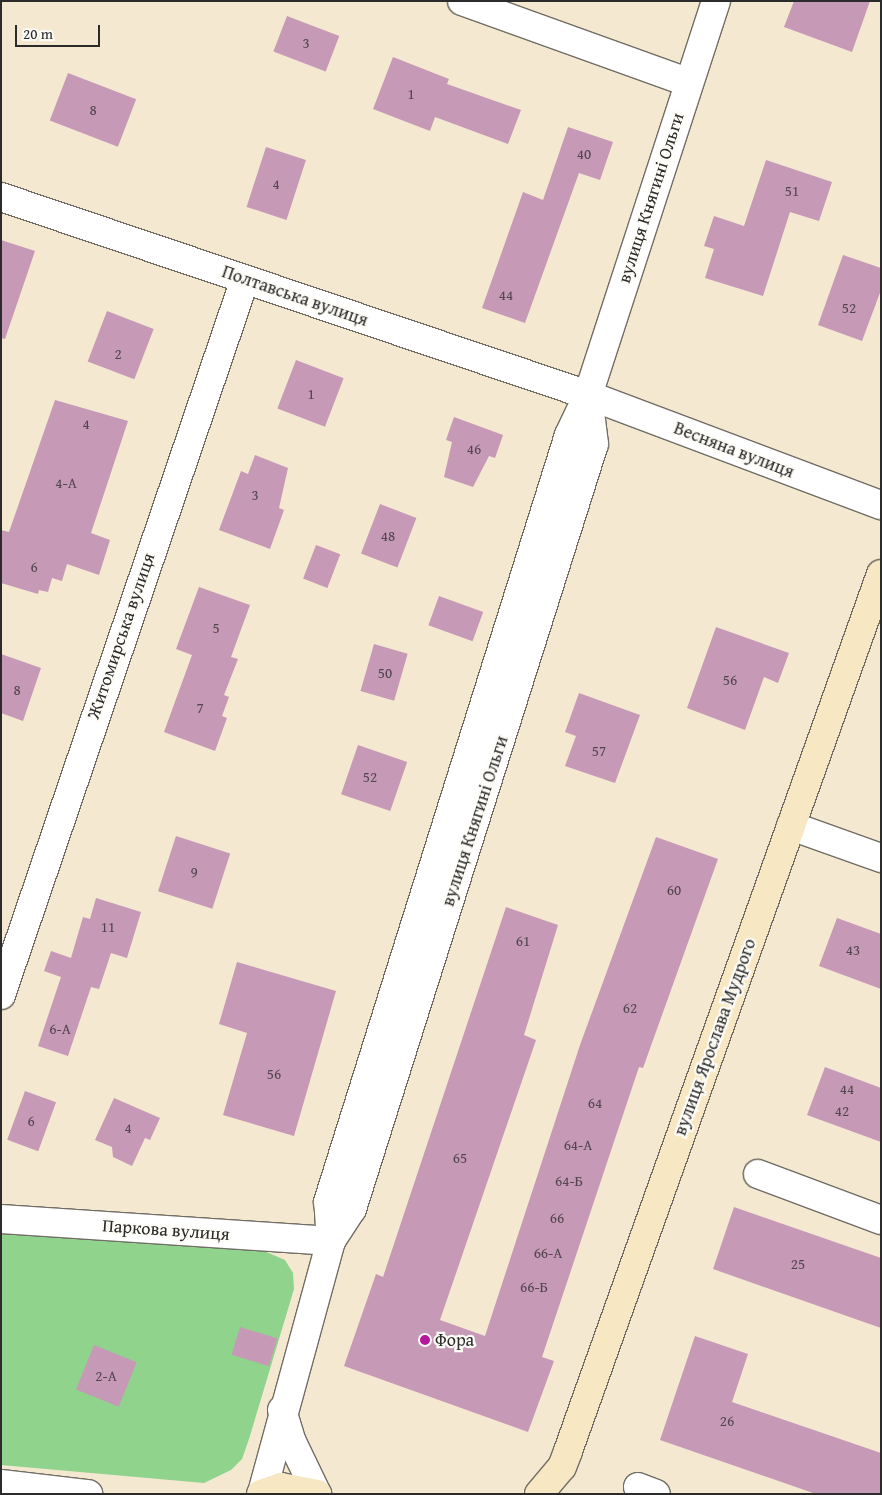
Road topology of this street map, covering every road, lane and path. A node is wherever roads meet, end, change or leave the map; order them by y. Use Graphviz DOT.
graph roads {
  1 [pos="462,1"];
  2 [pos="716,1"];
  3 [pos="687,82"];
  4 [pos="1,197"];
  5 [pos="244,279"];
  6 [pos="588,395"];
  7 [pos="881,505"];
  8 [pos="881,574"];
  9 [pos="791,826"];
  10 [pos="881,858"];
  11 [pos="1,995"];
  12 [pos="758,1174"];
  13 [pos="1,1219"];
  14 [pos="881,1220"];
  15 [pos="331,1240"];
  16 [pos="282,1410"];
  17 [pos="562,1467"];
  18 [pos="1,1484"];
  19 [pos="262,1493"];
  20 [pos="88,1494"];
  21 [pos="317,1494"];
  22 [pos="538,1494"];
  23 [pos="553,1494"];
  1 -- 3 [label="street"];
  2 -- 3 [label="street, вулиця Княгині Ольги"];
  3 -- 6 [label="street, вулиця Княгині Ольги"];
  4 -- 5 [label="street, Полтавська вулиця"];
  5 -- 6 [label="street, Полтавська вулиця"];
  5 -- 11 [label="street, Житомирська вулиця"];
  6 -- 7 [label="street, Весняна вулиця"];
  6 -- 15 [label="street, вулиця Княгині Ольги"];
  8 -- 9 [label="main road, вулиця Ярослава Мудрого"];
  9 -- 10 [label="street"];
  9 -- 17 [label="main road, вулиця Ярослава Мудрого"];
  12 -- 14 [label="street"];
  13 -- 15 [label="street, Паркова вулиця"];
  15 -- 16 [label="street, вулиця Княгині Ольги"];
  16 -- 19 [label="street, вулиця Княгині Ольги"];
  16 -- 21 [label="street"];
  17 -- 22 [label="main road, вулиця Ярослава Мудрого"];
  17 -- 23 [label="street"];
  18 -- 20 [label="street"];
  19 -- 21 [label="main road"];
}
